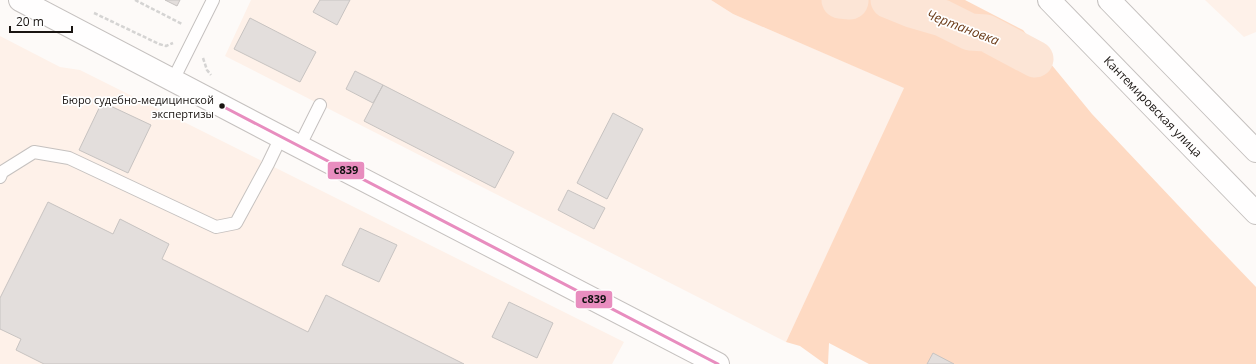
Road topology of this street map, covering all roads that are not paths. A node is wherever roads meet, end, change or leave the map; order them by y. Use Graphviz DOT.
graph roads {
  1 [pos="20,0"];
  2 [pos="213,0"];
  3 [pos="1049,0"];
  4 [pos="1109,0"];
  5 [pos="173,80"];
  6 [pos="320,105"];
  7 [pos="290,142"];
  8 [pos="1256,151"];
  9 [pos="0,177"];
  10 [pos="1256,214"];
  11 [pos="718,364"];
  1 -- 5 [label="street"];
  2 -- 5 [label="lane"];
  3 -- 10 [label="street, Кантемировская улица"];
  4 -- 8 [label="street"];
  5 -- 7 [label="street"];
  6 -- 7 [label="lane"];
  7 -- 9 [label="lane"];
  7 -- 11 [label="street"];
}
